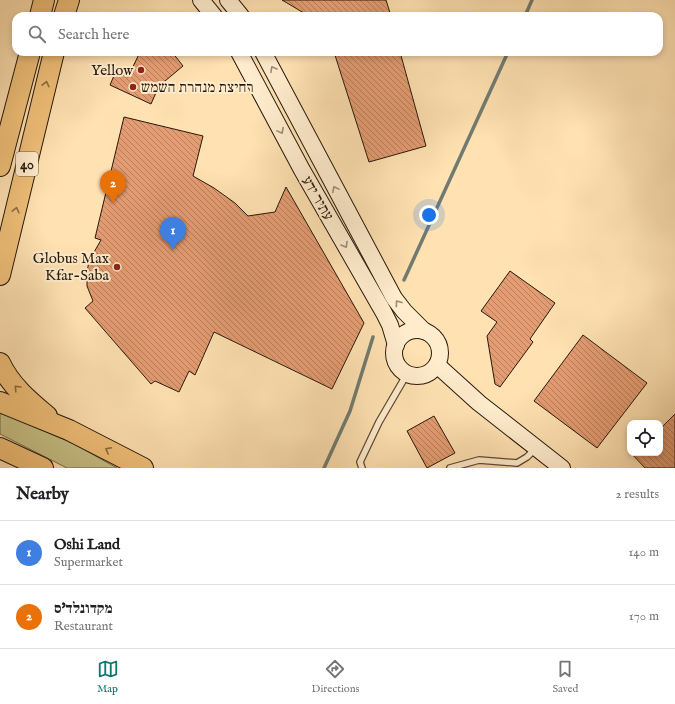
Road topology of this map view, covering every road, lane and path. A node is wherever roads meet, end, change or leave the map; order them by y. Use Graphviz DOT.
graph roads {
  1 [pos="44,0"];
  2 [pos="69,0"];
  3 [pos="201,0"];
  4 [pos="228,0"];
  5 [pos="41,12"];
  6 [pos="65,12"];
  7 [pos="211,12"];
  8 [pos="237,12"];
  9 [pos="29,56"];
  10 [pos="53,56"];
  11 [pos="241,56"];
  12 [pos="265,56"];
  13 [pos="0,166"];
  14 [pos="0,275"];
  15 [pos="424,332"];
  16 [pos="396,345"];
  17 [pos="0,363"];
  18 [pos="437,365"];
  19 [pos="407,374"];
  20 [pos="0,402"];
  21 [pos="69,430"];
  22 [pos="0,448"];
  23 [pos="536,448"];
  24 [pos="43,468"];
  25 [pos="143,468"];
  26 [pos="362,468"];
  27 [pos="450,468"];
  28 [pos="562,468"];
  1 -- 5 [label="highway"];
  2 -- 6 [label="highway"];
  3 -- 7 [label="street"];
  4 -- 8 [label="street"];
  9 -- 13 [label="highway, 40"];
  14 -- 10 [label="highway, 40, one-way"];
  11 -- 16 [label="street, עתיר ידע, one-way"];
  15 -- 12 [label="street, עתיר ידע, one-way"];
  15 -- 16 [label="street"];
  15 -- 18 [label="street"];
  16 -- 19 [label="street"];
  21 -- 17 [label="highway, one-way"];
  18 -- 19 [label="street"];
  18 -- 23 [label="street"];
  19 -- 26 [label="lane"];
  20 -- 21 [label="highway"];
  25 -- 21 [label="highway, one-way"];
  22 -- 24 [label="highway"];
  23 -- 27 [label="lane"];
  23 -- 28 [label="street"];
}
